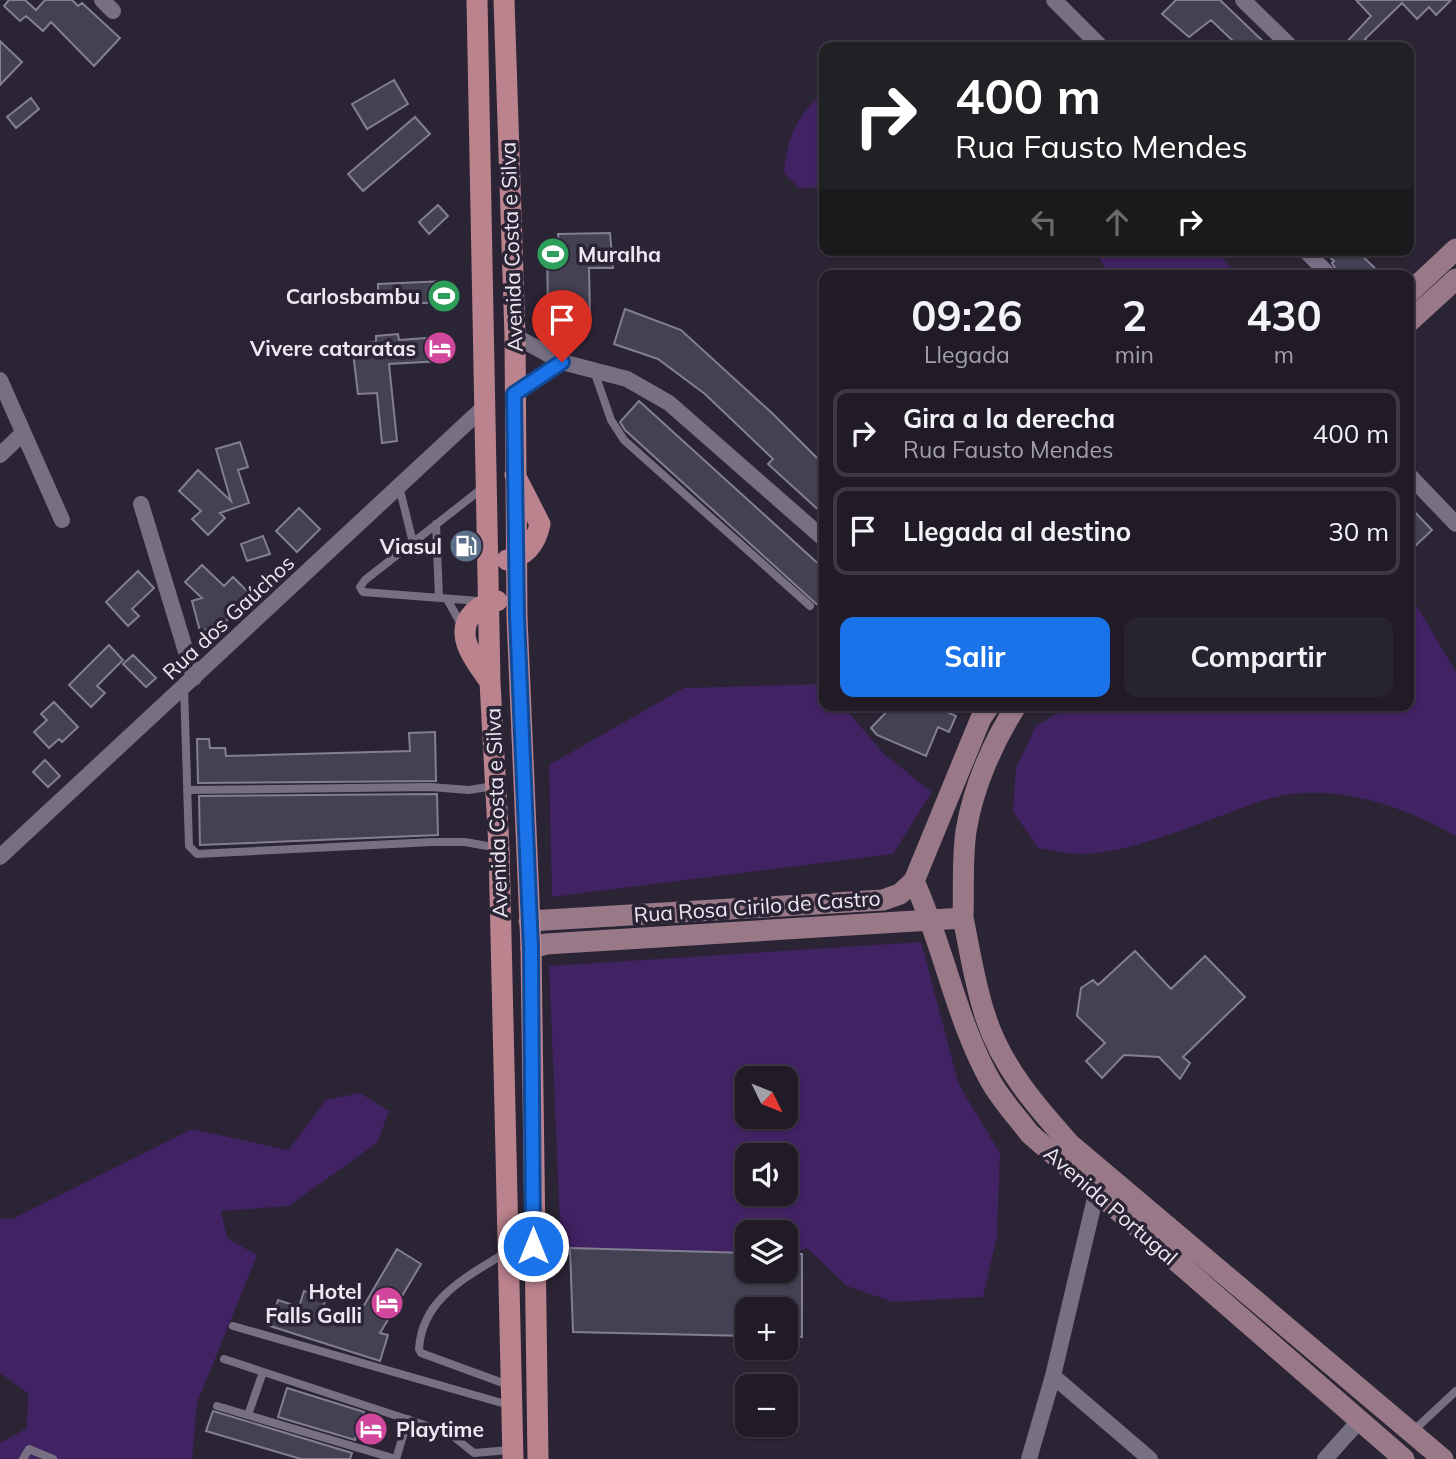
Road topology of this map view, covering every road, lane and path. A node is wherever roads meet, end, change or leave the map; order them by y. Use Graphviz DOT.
graph roads {
  1 [pos="477,0"];
  2 [pos="504,0"];
  3 [pos="1054,0"];
  4 [pos="1243,0"];
  5 [pos="1096,42"];
  6 [pos="1286,42"];
  7 [pos="1456,249"];
  8 [pos="1311,256"];
  9 [pos="1324,270"];
  10 [pos="1456,279"];
  11 [pos="1414,288"];
  12 [pos="1414,317"];
  13 [pos="514,336"];
  14 [pos="562,362"];
  15 [pos="594,371"];
  16 [pos="0,380"];
  17 [pos="514,394"];
  18 [pos="484,407"];
  19 [pos="23,433"];
  20 [pos="0,455"];
  21 [pos="1414,480"];
  22 [pos="399,486"];
  23 [pos="486,486"];
  24 [pos="141,505"];
  25 [pos="62,520"];
  26 [pos="436,524"];
  27 [pos="1456,524"];
  28 [pos="819,535"];
  29 [pos="413,543"];
  30 [pos="488,549"];
  31 [pos="516,558"];
  32 [pos="443,598"];
  33 [pos="489,602"];
  34 [pos="810,606"];
  35 [pos="517,617"];
  36 [pos="465,631"];
  37 [pos="490,682"];
  38 [pos="189,683"];
  39 [pos="1013,711"];
  40 [pos="986,712"];
  41 [pos="1002,727"];
  42 [pos="497,785"];
  43 [pos="187,790"];
  44 [pos="499,848"];
  45 [pos="0,858"];
  46 [pos="914,881"];
  47 [pos="963,918"];
  48 [pos="529,921"];
  49 [pos="932,921"];
  50 [pos="531,948"];
  51 [pos="1096,1194"];
  52 [pos="507,1252"];
  53 [pos="233,1326"];
  54 [pos="224,1359"];
  55 [pos="262,1372"];
  56 [pos="1053,1376"];
  57 [pos="1456,1391"];
  58 [pos="512,1396"];
  59 [pos="217,1406"];
  60 [pos="248,1415"];
  61 [pos="408,1419"];
  62 [pos="1360,1420"];
  63 [pos="1412,1432"];
  64 [pos="513,1454"];
  65 [pos="23,1459"];
  66 [pos="53,1459"];
  67 [pos="538,1459"];
  68 [pos="1029,1459"];
  69 [pos="1150,1459"];
  70 [pos="1325,1459"];
  71 [pos="1404,1459"];
  72 [pos="1443,1459"];
  1 -- 18 [label="main road, Avenida Costa e Silva"];
  2 -- 13 [label="main road, Avenida Costa e Silva"];
  3 -- 5 [label="street"];
  4 -- 6 [label="street"];
  7 -- 11 [label="main road"];
  8 -- 9 [label="street"];
  10 -- 12 [label="main road"];
  13 -- 14 [label="street"];
  13 -- 17 [label="main road, Avenida Costa e Silva"];
  14 -- 15 [label="street"];
  14 -- 17 [label="street"];
  15 -- 28 [label="street"];
  15 -- 34 [label="lane"];
  16 -- 19 [label="street"];
  17 -- 31 [label="main road, Avenida Costa e Silva"];
  18 -- 22 [label="street, Rua dos Gaúchos"];
  18 -- 23 [label="main road, Avenida Costa e Silva"];
  19 -- 20 [label="street"];
  19 -- 25 [label="street"];
  21 -- 27 [label="street"];
  22 -- 29 [label="lane"];
  22 -- 38 [label="street, Rua dos Gaúchos"];
  23 -- 26 [label="lane"];
  23 -- 30 [label="main road, Avenida Costa e Silva"];
  24 -- 38 [label="street"];
  26 -- 29 [label="lane"];
  26 -- 32 [label="lane"];
  29 -- 32 [label="lane"];
  30 -- 31 [label="main road"];
  30 -- 33 [label="main road, Avenida Costa e Silva"];
  31 -- 35 [label="main road, Avenida Costa e Silva"];
  32 -- 33 [label="lane"];
  32 -- 36 [label="lane"];
  33 -- 35 [label="main road"];
  33 -- 36 [label="main road"];
  33 -- 37 [label="main road, Avenida Costa e Silva"];
  35 -- 48 [label="main road, Avenida Costa e Silva"];
  36 -- 37 [label="main road"];
  37 -- 42 [label="main road, Avenida Costa e Silva"];
  38 -- 43 [label="lane"];
  38 -- 45 [label="street, Rua dos Gaúchos"];
  39 -- 41 [label="main road, Avenida Portugal"];
  40 -- 41 [label="main road"];
  40 -- 46 [label="main road"];
  41 -- 47 [label="main road, Avenida Portugal"];
  42 -- 43 [label="lane"];
  42 -- 44 [label="main road, Avenida Costa e Silva"];
  43 -- 44 [label="lane"];
  44 -- 52 [label="main road, Avenida Costa e Silva"];
  46 -- 48 [label="main road, Rua Rosa Cirilo de Castro"];
  46 -- 49 [label="main road, Avenida Portugal"];
  47 -- 49 [label="main road"];
  47 -- 63 [label="main road, Avenida Portugal"];
  48 -- 50 [label="main road, Avenida Costa e Silva"];
  49 -- 50 [label="main road"];
  49 -- 51 [label="main road, Avenida Portugal"];
  50 -- 67 [label="main road, Avenida Costa e Silva"];
  51 -- 56 [label="street"];
  51 -- 62 [label="main road, Avenida Portugal"];
  52 -- 58 [label="main road, Avenida Costa e Silva"];
  52 -- 58 [label="lane"];
  53 -- 58 [label="lane"];
  54 -- 55 [label="lane"];
  55 -- 60 [label="lane"];
  55 -- 61 [label="lane"];
  56 -- 68 [label="street"];
  56 -- 69 [label="street"];
  57 -- 63 [label="lane"];
  58 -- 64 [label="main road, Avenida Costa e Silva"];
  59 -- 60 [label="lane"];
  60 -- 61 [label="lane"];
  61 -- 64 [label="lane"];
  62 -- 70 [label="street"];
  62 -- 71 [label="main road, Avenida Portugal"];
  63 -- 72 [label="main road, Avenida Portugal"];
  65 -- 66 [label="lane"];
}
